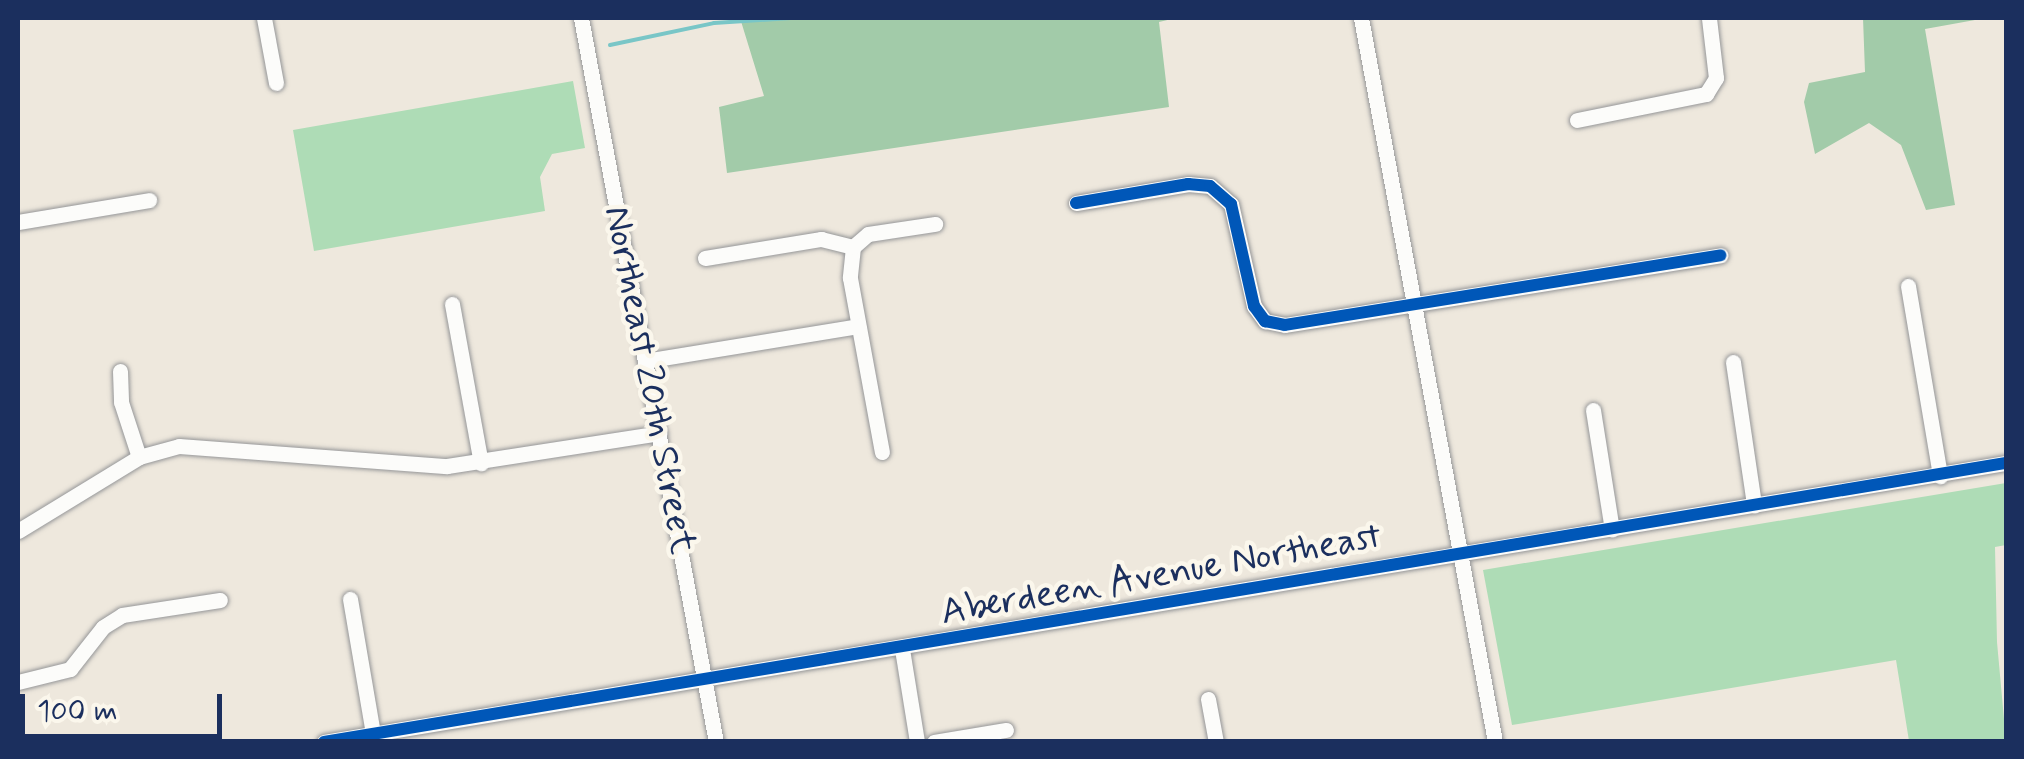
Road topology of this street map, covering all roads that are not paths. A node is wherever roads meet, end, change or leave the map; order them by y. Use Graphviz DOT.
graph roads {
  1 [pos="264,18"];
  2 [pos="582,18"];
  3 [pos="1361,18"];
  4 [pos="1709,18"];
  5 [pos="276,83"];
  6 [pos="1576,120"];
  7 [pos="149,200"];
  8 [pos="1076,203"];
  9 [pos="18,222"];
  10 [pos="935,224"];
  11 [pos="853,247"];
  12 [pos="1720,256"];
  13 [pos="705,258"];
  14 [pos="1908,286"];
  15 [pos="452,304"];
  16 [pos="1415,304"];
  17 [pos="858,326"];
  18 [pos="645,361"];
  19 [pos="1733,362"];
  20 [pos="120,371"];
  21 [pos="1593,410"];
  22 [pos="659,433"];
  23 [pos="882,452"];
  24 [pos="139,457"];
  25 [pos="481,463"];
  26 [pos="2006,463"];
  27 [pos="1940,476"];
  28 [pos="1754,505"];
  29 [pos="1612,530"];
  30 [pos="18,531"];
  31 [pos="1460,555"];
  32 [pos="350,599"];
  33 [pos="220,600"];
  34 [pos="902,648"];
  35 [pos="705,681"];
  36 [pos="18,682"];
  37 [pos="1208,699"];
  38 [pos="1006,730"];
  39 [pos="373,733"];
  40 [pos="335,741"];
  41 [pos="716,742"];
  42 [pos="918,742"];
  43 [pos="934,742"];
  44 [pos="1216,742"];
  45 [pos="1496,742"];
  1 -- 5 [label="street"];
  2 -- 18 [label="street, Northeast 20th Street"];
  3 -- 16 [label="street"];
  4 -- 6 [label="street"];
  7 -- 9 [label="street"];
  8 -- 16 [label="street"];
  10 -- 11 [label="street"];
  11 -- 13 [label="street"];
  11 -- 17 [label="street"];
  12 -- 16 [label="street"];
  14 -- 27 [label="street"];
  15 -- 25 [label="street"];
  16 -- 31 [label="street"];
  17 -- 18 [label="street"];
  17 -- 23 [label="street"];
  18 -- 22 [label="street, Northeast 20th Street"];
  19 -- 28 [label="street"];
  20 -- 24 [label="street"];
  21 -- 29 [label="street"];
  22 -- 25 [label="street"];
  22 -- 35 [label="street, Northeast 20th Street"];
  24 -- 25 [label="street"];
  24 -- 30 [label="street"];
  26 -- 27 [label="street, Aberdeen Avenue Northeast"];
  27 -- 28 [label="street, Aberdeen Avenue Northeast"];
  28 -- 29 [label="street, Aberdeen Avenue Northeast"];
  29 -- 31 [label="street, Aberdeen Avenue Northeast"];
  31 -- 34 [label="street, Aberdeen Avenue Northeast"];
  31 -- 45 [label="street"];
  32 -- 39 [label="street"];
  33 -- 36 [label="street"];
  34 -- 35 [label="street, Aberdeen Avenue Northeast"];
  34 -- 42 [label="street"];
  35 -- 39 [label="street, Aberdeen Avenue Northeast"];
  35 -- 41 [label="street, Northeast 20th Street"];
  37 -- 44 [label="street"];
  38 -- 43 [label="street"];
  39 -- 40 [label="street, Aberdeen Avenue Northeast"];
}
